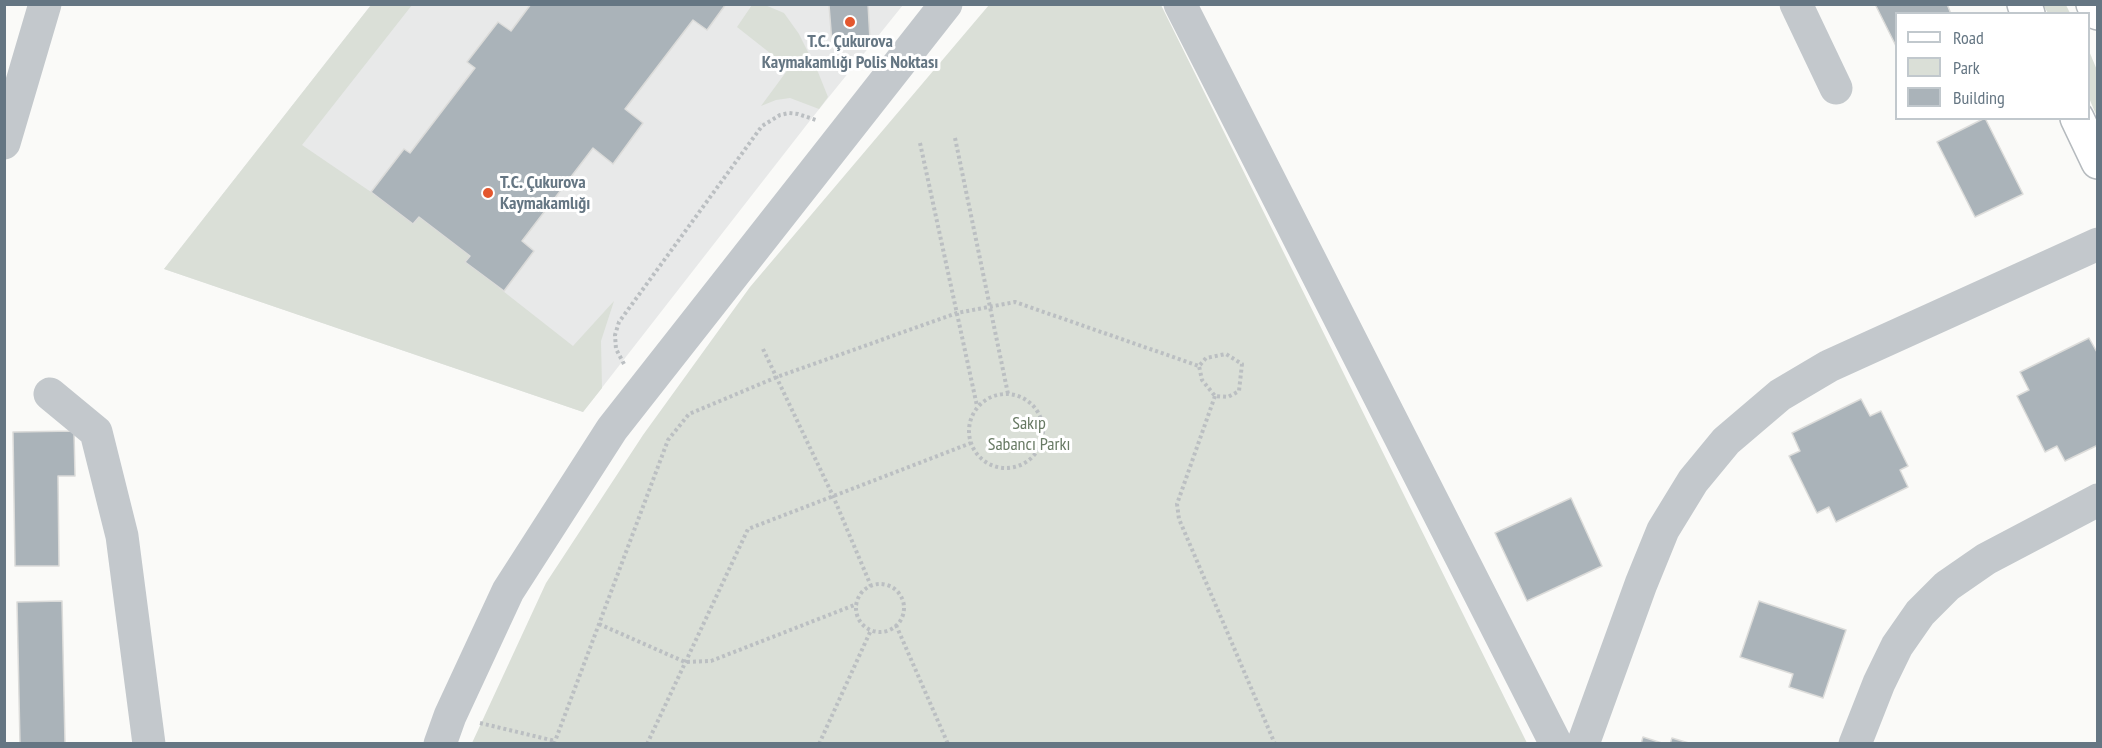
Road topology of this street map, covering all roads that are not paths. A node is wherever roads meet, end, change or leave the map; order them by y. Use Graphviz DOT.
graph roads {
  1 [pos="45,4"];
  2 [pos="946,4"];
  3 [pos="1180,4"];
  4 [pos="1796,4"];
  5 [pos="2093,4"];
  6 [pos="2097,13"];
  7 [pos="12,86"];
  8 [pos="1836,88"];
  9 [pos="2078,120"];
  10 [pos="4,143"];
  11 [pos="2097,162"];
  12 [pos="2097,244"];
  13 [pos="50,394"];
  14 [pos="2097,500"];
  15 [pos="445,730"];
  16 [pos="149,744"];
  17 [pos="1557,744"];
  18 [pos="1583,744"];
  19 [pos="1855,744"];
  1 -- 7 [label="street"];
  2 -- 15 [label="street"];
  3 -- 17 [label="street"];
  4 -- 8 [label="street"];
  5 -- 6 [label="main road"];
  7 -- 10 [label="street"];
  9 -- 11 [label="main road"];
  12 -- 18 [label="street"];
  13 -- 16 [label="street"];
  14 -- 19 [label="street"];
}
